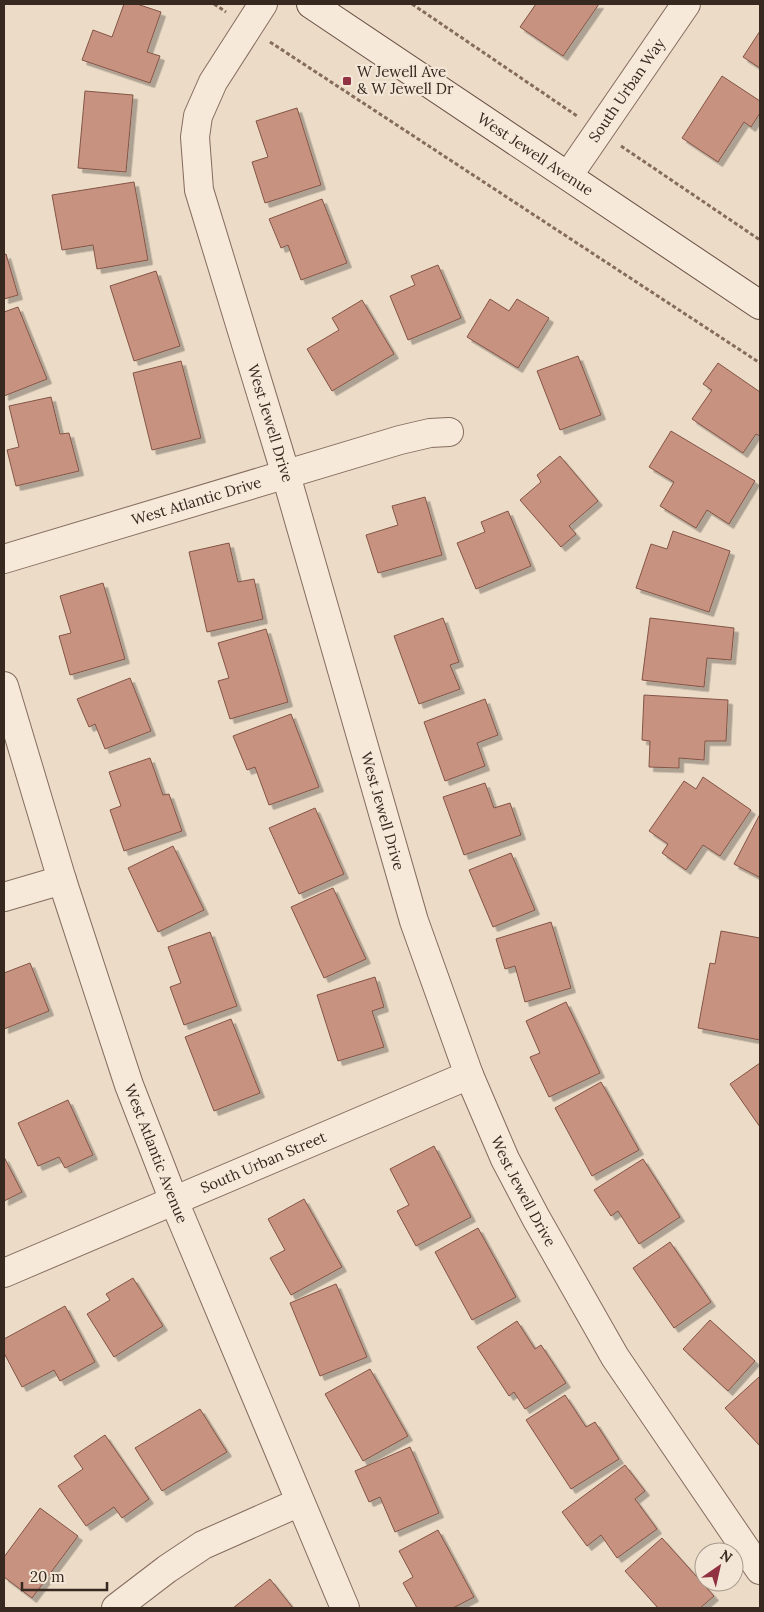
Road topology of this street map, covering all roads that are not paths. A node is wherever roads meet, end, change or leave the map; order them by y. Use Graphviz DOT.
graph roads {
  1 [pos="263,4"];
  2 [pos="311,4"];
  3 [pos="686,4"];
  4 [pos="568,176"];
  5 [pos="760,305"];
  6 [pos="449,432"];
  7 [pos="286,475"];
  8 [pos="4,560"];
  9 [pos="4,686"];
  10 [pos="62,880"];
  11 [pos="4,897"];
  12 [pos="469,1075"];
  13 [pos="174,1201"];
  14 [pos="4,1273"];
  15 [pos="300,1502"];
  16 [pos="760,1570"];
  17 [pos="116,1608"];
  18 [pos="345,1608"];
  1 -- 7 [label="street, West Jewell Drive"];
  2 -- 4 [label="street, West Jewell Avenue"];
  3 -- 4 [label="street, South Urban Way"];
  4 -- 5 [label="street, West Jewell Avenue"];
  6 -- 7 [label="street, West Atlantic Drive"];
  7 -- 8 [label="street, West Atlantic Drive"];
  7 -- 12 [label="street, West Jewell Drive"];
  9 -- 10 [label="street, West Atlantic Avenue"];
  10 -- 11 [label="street"];
  10 -- 13 [label="street, West Atlantic Avenue"];
  12 -- 13 [label="street, South Urban Street"];
  12 -- 16 [label="street, West Jewell Drive"];
  13 -- 14 [label="street, South Urban Street"];
  13 -- 15 [label="street, West Atlantic Avenue"];
  15 -- 17 [label="street"];
  15 -- 18 [label="street, West Atlantic Avenue"];
}
